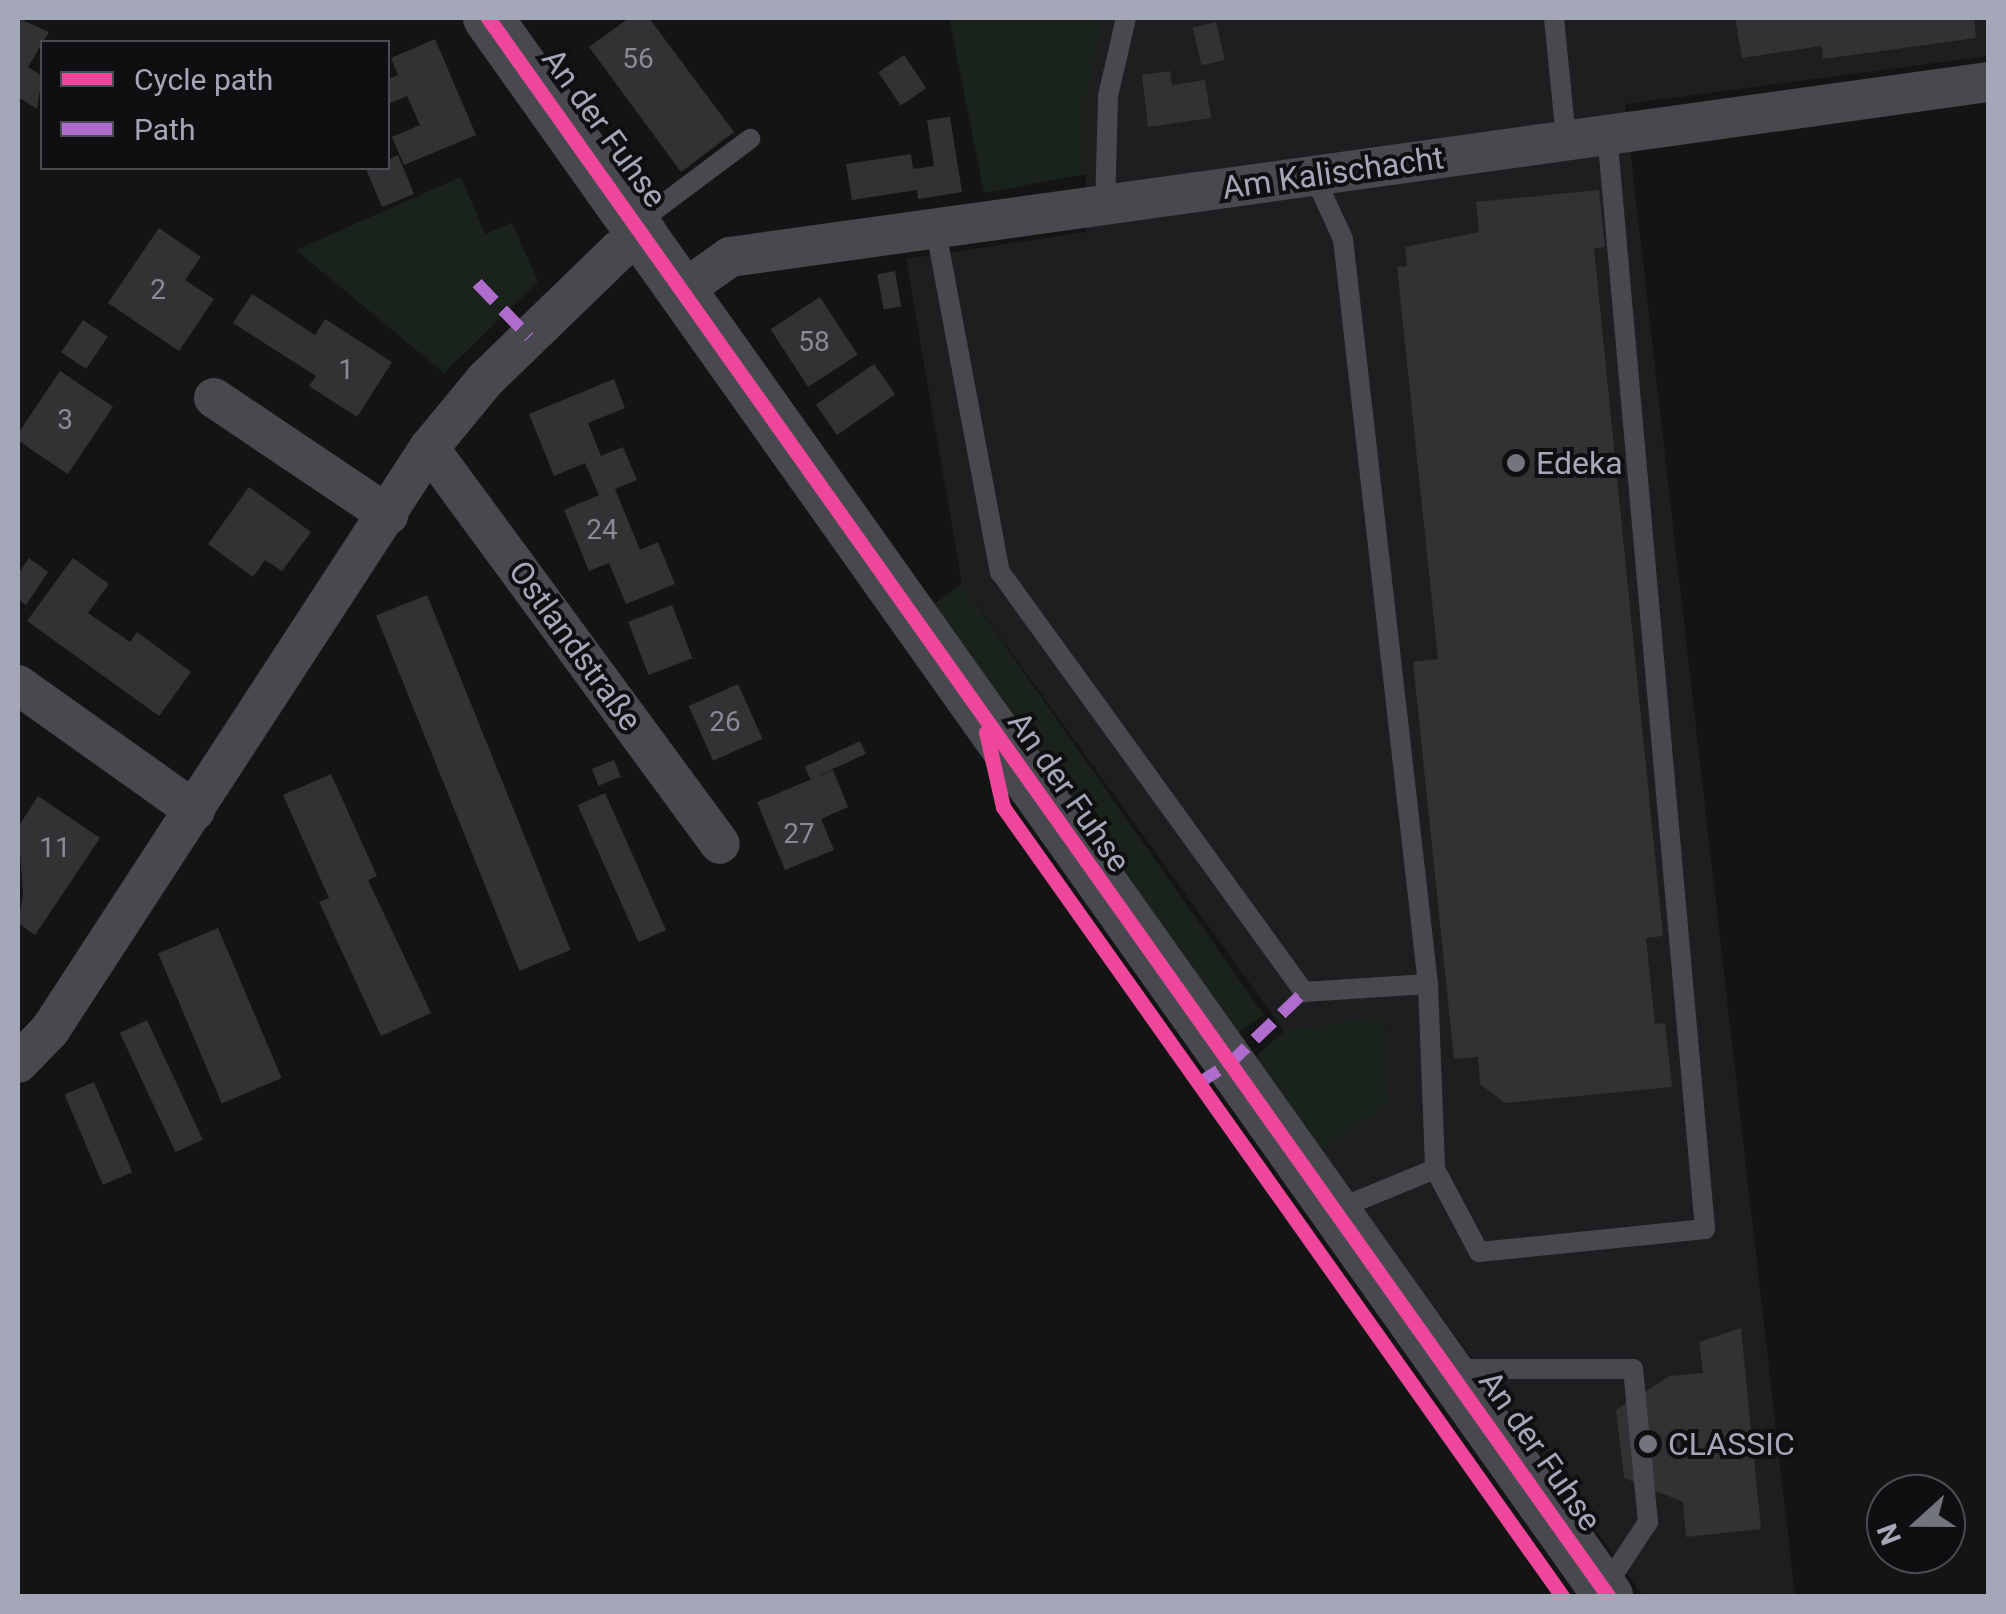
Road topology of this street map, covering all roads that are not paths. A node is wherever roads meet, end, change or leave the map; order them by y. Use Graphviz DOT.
graph roads {
  1 [pos="488,18"];
  2 [pos="1126,18"];
  3 [pos="1554,18"];
  4 [pos="1988,82"];
  5 [pos="1607,133"];
  6 [pos="750,139"];
  7 [pos="1566,139"];
  8 [pos="1314,176"];
  9 [pos="1105,206"];
  10 [pos="643,227"];
  11 [pos="936,230"];
  12 [pos="686,288"];
  13 [pos="214,398"];
  14 [pos="429,448"];
  15 [pos="388,514"];
  16 [pos="18,684"];
  17 [pos="195,811"];
  18 [pos="720,844"];
  19 [pos="1428,984"];
  20 [pos="18,1063"];
  21 [pos="1435,1169"];
  22 [pos="1335,1210"];
  23 [pos="1450,1369"];
  24 [pos="1606,1593"];
  1 -- 10 [label="street, An der Fuhse"];
  2 -- 9 [label="lane"];
  3 -- 7 [label="lane"];
  4 -- 5 [label="street, Am Kalischacht"];
  5 -- 7 [label="street, Am Kalischacht"];
  5 -- 21 [label="lane"];
  6 -- 10 [label="lane"];
  7 -- 8 [label="street, Am Kalischacht"];
  8 -- 9 [label="street, Am Kalischacht"];
  8 -- 19 [label="lane"];
  9 -- 11 [label="street, Am Kalischacht"];
  10 -- 12 [label="street, An der Fuhse"];
  10 -- 14 [label="street"];
  11 -- 12 [label="street, Am Kalischacht"];
  11 -- 19 [label="lane"];
  12 -- 22 [label="street, An der Fuhse"];
  13 -- 15 [label="street"];
  14 -- 15 [label="street"];
  14 -- 18 [label="street, Ostlandstraße"];
  15 -- 17 [label="street"];
  16 -- 17 [label="street"];
  17 -- 20 [label="street"];
  19 -- 21 [label="lane"];
  21 -- 22 [label="lane"];
  22 -- 23 [label="street, An der Fuhse"];
  23 -- 24 [label="street, An der Fuhse"];
  23 -- 24 [label="lane"];
}
